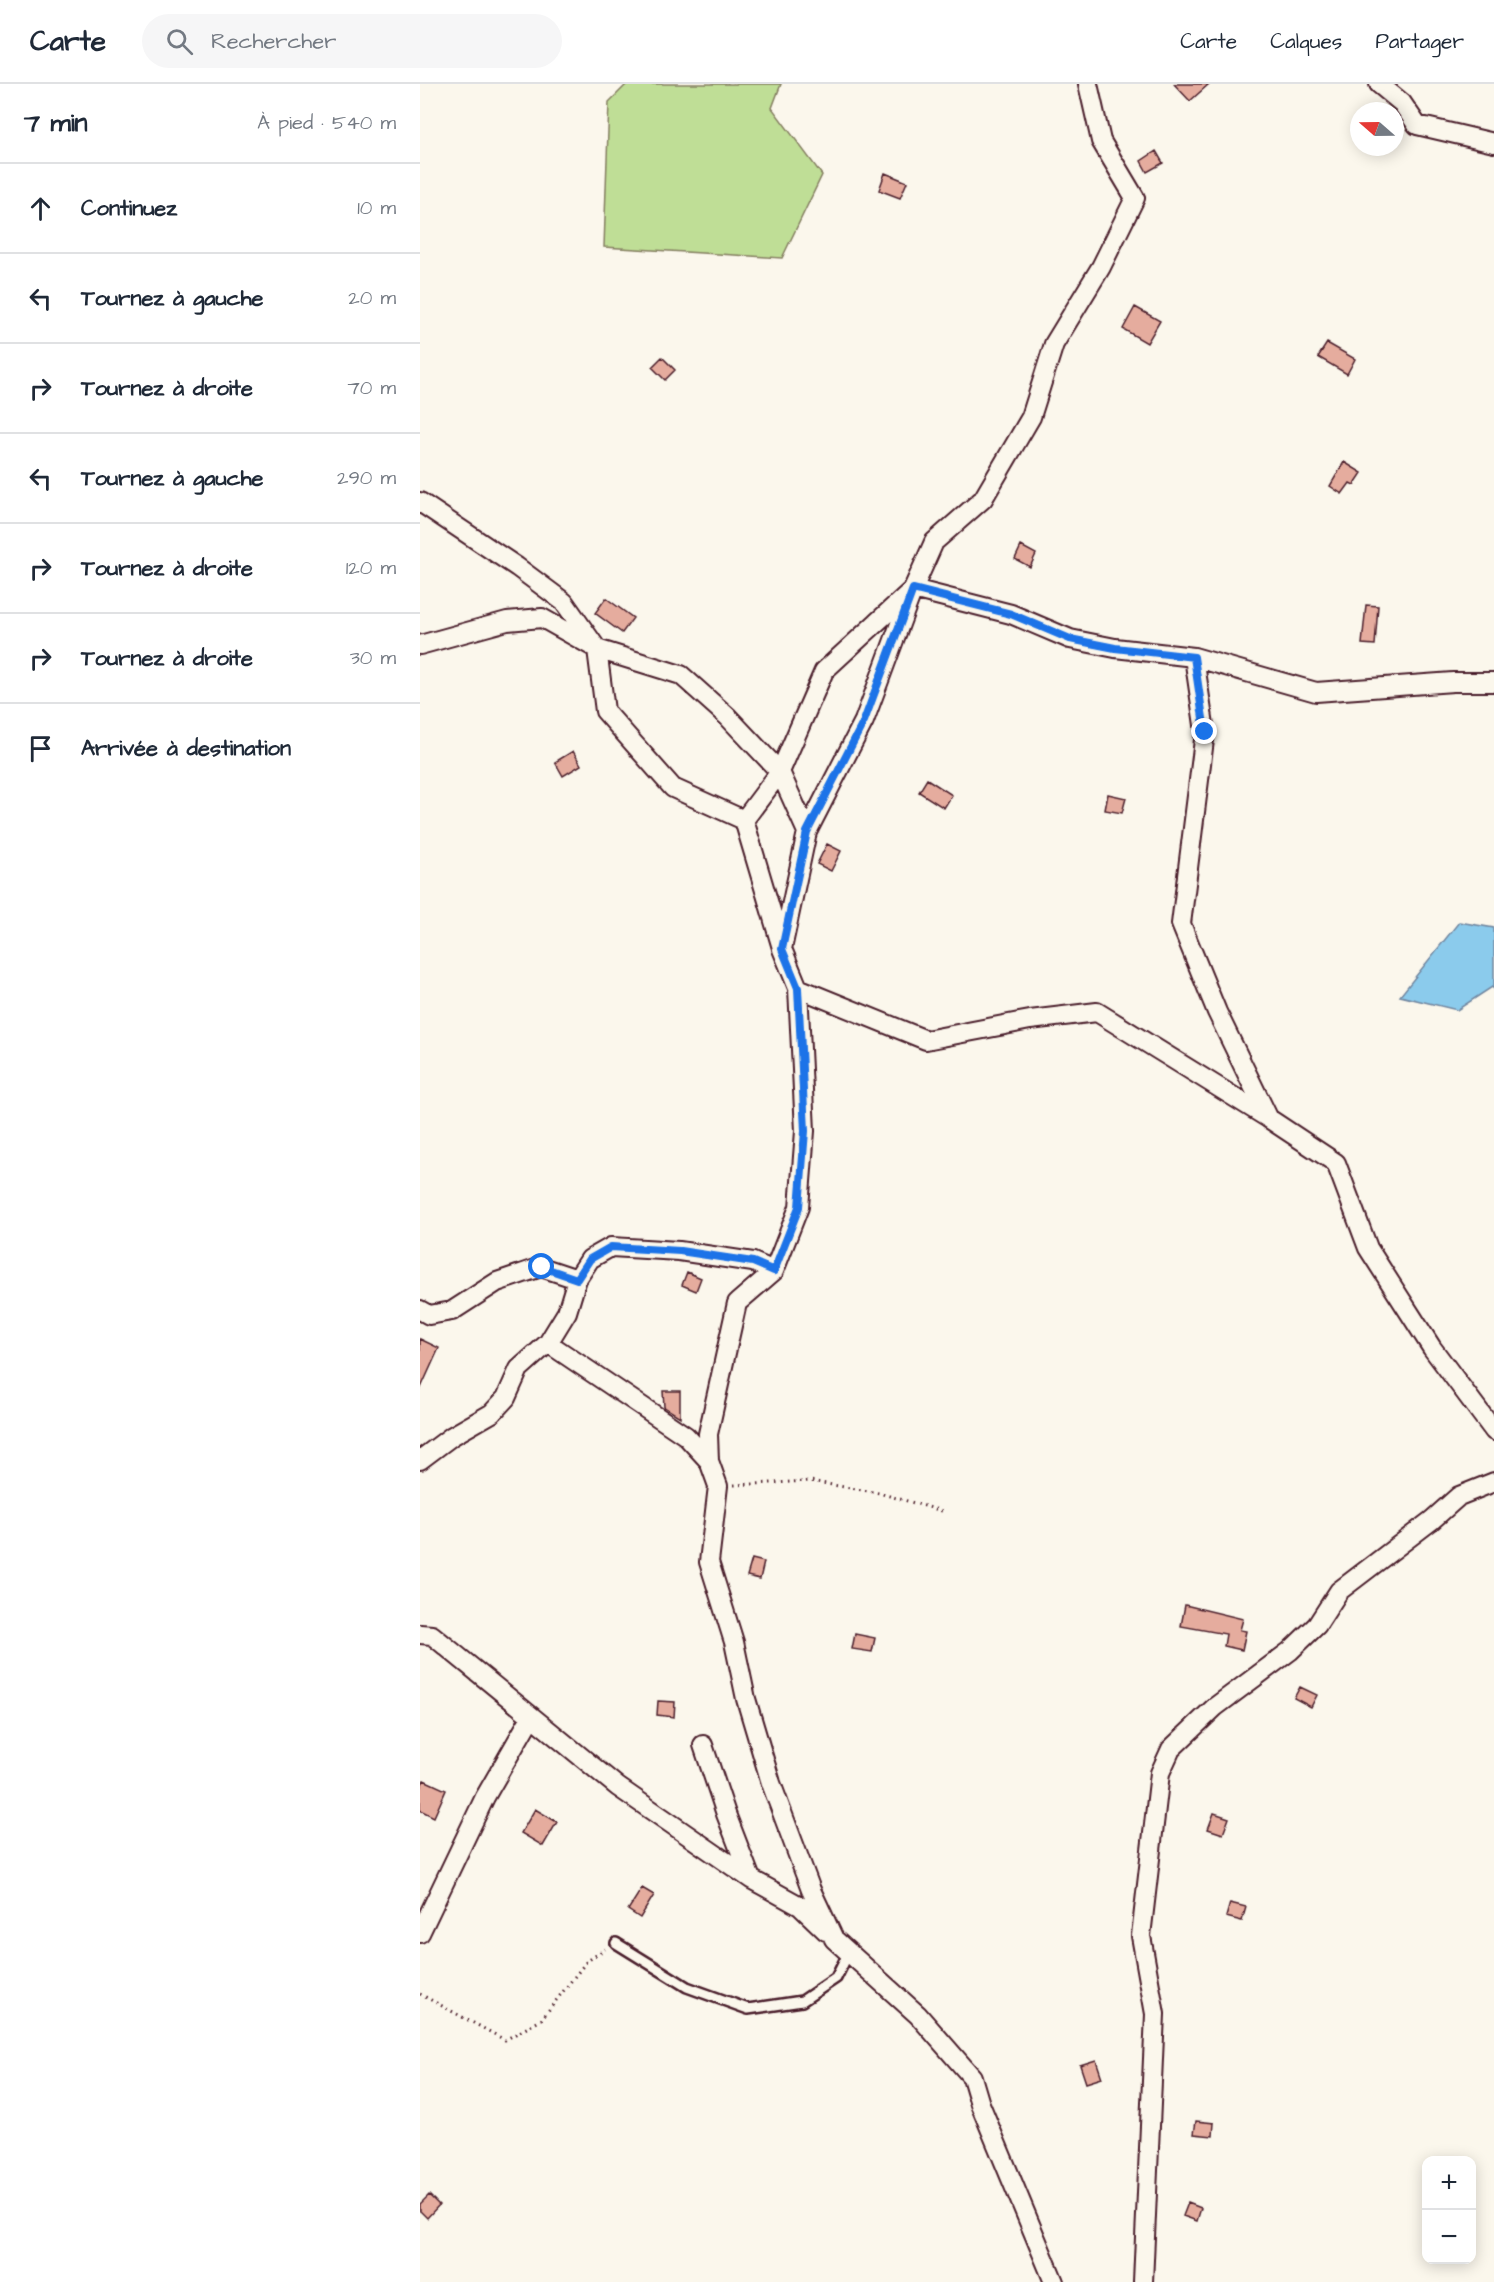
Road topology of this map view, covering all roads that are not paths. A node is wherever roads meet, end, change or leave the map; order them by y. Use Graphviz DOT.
graph roads {
  1 [pos="1088,84"];
  2 [pos="1379,84"];
  3 [pos="1494,143"];
  4 [pos="420,502"];
  5 [pos="913,589"];
  6 [pos="420,645"];
  7 [pos="597,649"];
  8 [pos="1194,657"];
  9 [pos="1494,682"];
  10 [pos="780,771"];
  11 [pos="744,820"];
  12 [pos="807,832"];
  13 [pos="782,949"];
  14 [pos="798,988"];
  15 [pos="1268,1118"];
  16 [pos="774,1271"];
  17 [pos="577,1279"];
  18 [pos="420,1310"];
  19 [pos="548,1342"];
  20 [pos="1494,1431"];
  21 [pos="420,1460"];
  22 [pos="709,1461"];
  23 [pos="1494,1482"];
  24 [pos="420,1634"];
  25 [pos="531,1717"];
  26 [pos="703,1745"];
  27 [pos="751,1878"];
  28 [pos="420,1933"];
  29 [pos="834,1939"];
  30 [pos="616,1943"];
  31 [pos="849,1952"];
  32 [pos="1054,2282"];
  33 [pos="1143,2282"];
  1 -- 5 [label="street"];
  2 -- 3 [label="street"];
  4 -- 7 [label="street"];
  5 -- 8 [label="street"];
  5 -- 10 [label="street"];
  5 -- 12 [label="street"];
  6 -- 7 [label="street"];
  7 -- 10 [label="street"];
  7 -- 11 [label="street"];
  8 -- 9 [label="street"];
  8 -- 15 [label="street"];
  10 -- 11 [label="street"];
  10 -- 12 [label="street"];
  11 -- 13 [label="street"];
  12 -- 13 [label="street"];
  13 -- 14 [label="street"];
  14 -- 15 [label="street"];
  14 -- 16 [label="street"];
  15 -- 20 [label="street"];
  16 -- 17 [label="street"];
  16 -- 22 [label="street"];
  17 -- 18 [label="street"];
  17 -- 19 [label="street"];
  19 -- 21 [label="street"];
  19 -- 22 [label="street"];
  22 -- 29 [label="street"];
  23 -- 33 [label="street"];
  24 -- 25 [label="street"];
  25 -- 27 [label="street"];
  25 -- 28 [label="street"];
  26 -- 27 [label="street"];
  27 -- 29 [label="street"];
  29 -- 31 [label="street"];
  30 -- 31 [label="lane"];
  31 -- 32 [label="street"];
}
